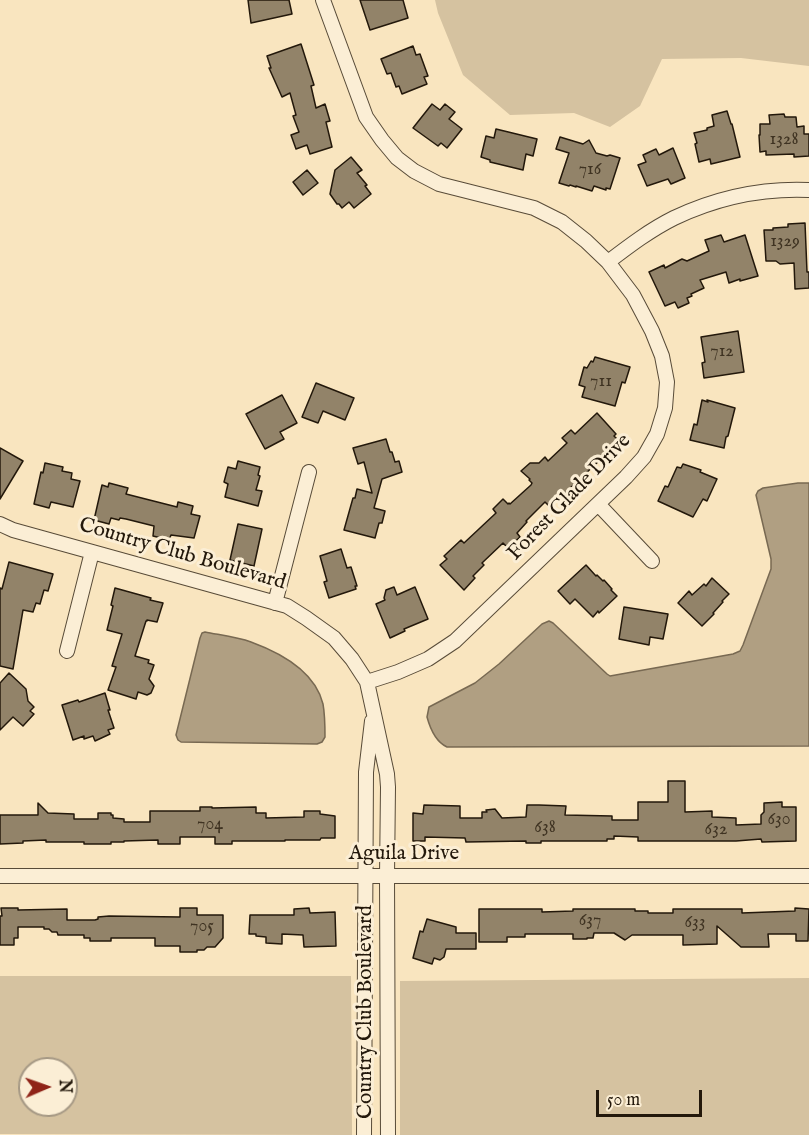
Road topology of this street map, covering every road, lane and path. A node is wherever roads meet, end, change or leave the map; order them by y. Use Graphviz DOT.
graph roads {
  1 [pos="323,0"];
  2 [pos="809,190"];
  3 [pos="608,262"];
  4 [pos="309,472"];
  5 [pos="598,504"];
  6 [pos="0,524"];
  7 [pos="92,552"];
  8 [pos="652,561"];
  9 [pos="275,603"];
  10 [pos="67,651"];
  11 [pos="367,682"];
  12 [pos="373,710"];
  13 [pos="0,876"];
  14 [pos="365,876"];
  15 [pos="387,876"];
  16 [pos="809,876"];
  17 [pos="364,1135"];
  18 [pos="388,1135"];
  1 -- 3 [label="street, Forest Glade Drive"];
  2 -- 3 [label="street"];
  3 -- 5 [label="street, Forest Glade Drive"];
  4 -- 9 [label="street"];
  5 -- 8 [label="street"];
  5 -- 11 [label="street, Forest Glade Drive"];
  6 -- 7 [label="street, Country Club Boulevard"];
  7 -- 9 [label="street, Country Club Boulevard"];
  7 -- 10 [label="street"];
  9 -- 11 [label="street, Country Club Boulevard"];
  11 -- 12 [label="street, Country Club Boulevard"];
  12 -- 14 [label="street, Country Club Boulevard"];
  12 -- 15 [label="street, Country Club Boulevard"];
  13 -- 14 [label="street, Aguila Drive"];
  14 -- 15 [label="street, Aguila Drive"];
  14 -- 17 [label="street, Country Club Boulevard"];
  15 -- 16 [label="street, Aguila Drive"];
  15 -- 18 [label="street, Country Club Boulevard"];
}
